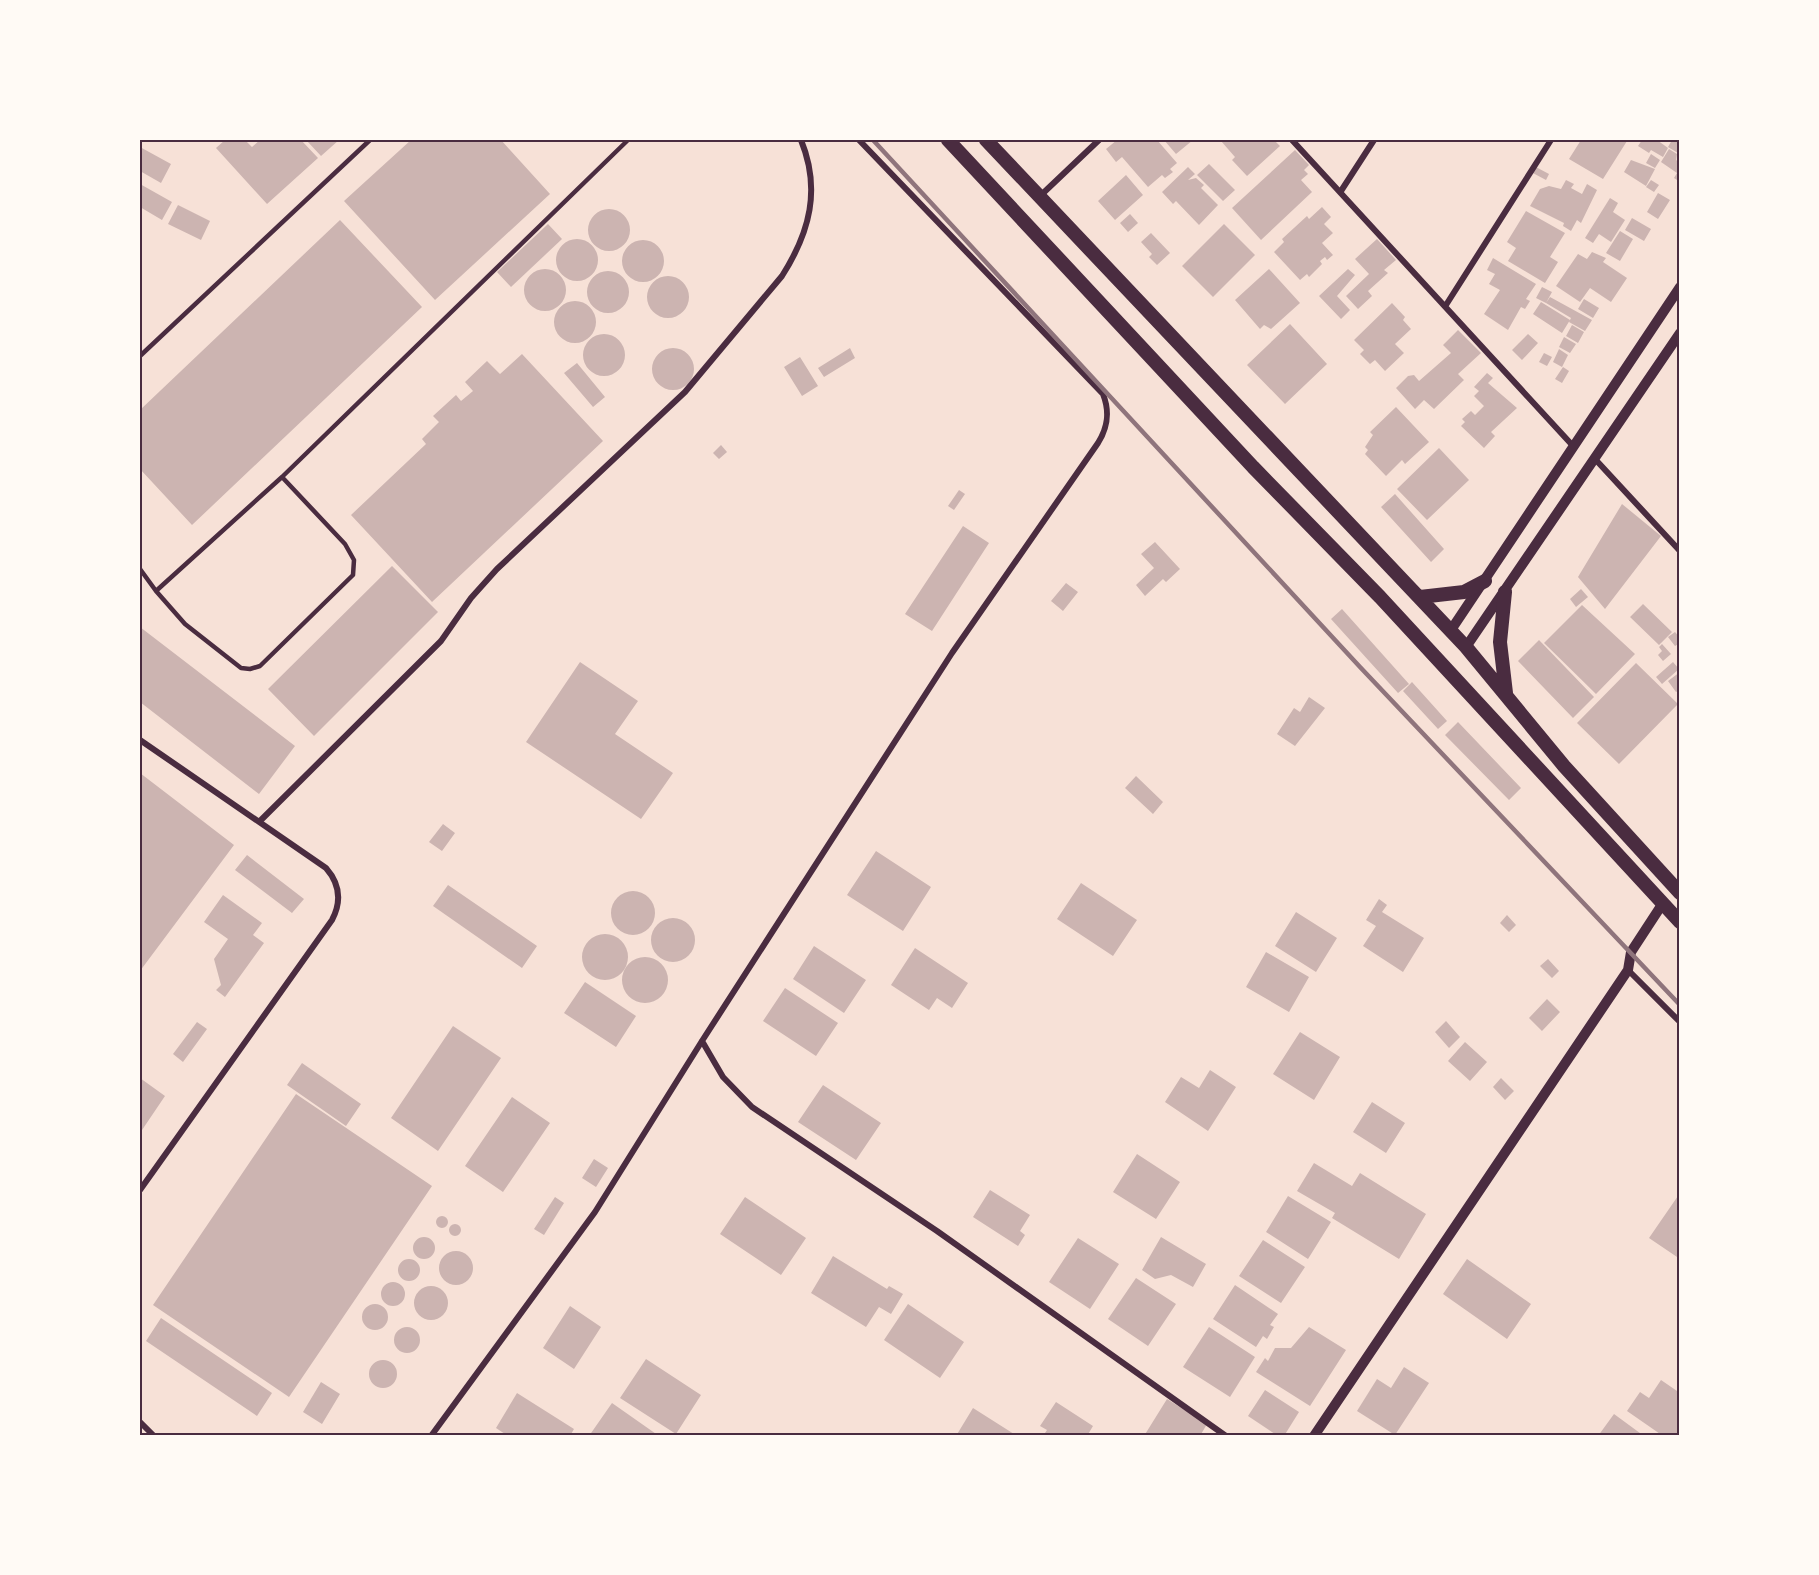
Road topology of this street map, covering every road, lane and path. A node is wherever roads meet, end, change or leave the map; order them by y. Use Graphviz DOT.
graph roads {
  1 [pos="370,140"];
  2 [pos="628,140"];
  3 [pos="801,140"];
  4 [pos="859,140"];
  5 [pos="948,140"];
  6 [pos="986,140"];
  7 [pos="1099,140"];
  8 [pos="1292,140"];
  9 [pos="1374,140"];
  10 [pos="1551,140"];
  11 [pos="1341,191"];
  12 [pos="1039,197"];
  13 [pos="1680,287"];
  14 [pos="1446,305"];
  15 [pos="1680,333"];
  16 [pos="140,356"];
  17 [pos="1574,448"];
  18 [pos="1595,459"];
  19 [pos="282,477"];
  20 [pos="1680,551"];
  21 [pos="140,569"];
  22 [pos="1485,581"];
  23 [pos="156,591"];
  24 [pos="1505,591"];
  25 [pos="1420,597"];
  26 [pos="1451,630"];
  27 [pos="1466,647"];
  28 [pos="1506,695"];
  29 [pos="140,740"];
  30 [pos="260,821"];
  31 [pos="1680,893"];
  32 [pos="1663,903"];
  33 [pos="1680,922"];
  34 [pos="1628,970"];
  35 [pos="1680,1022"];
  36 [pos="702,1041"];
  37 [pos="140,1190"];
  38 [pos="140,1422"];
  39 [pos="154,1436"];
  40 [pos="431,1436"];
  41 [pos="1226,1436"];
  42 [pos="1314,1436"];
  1 -- 16 [label="lane"];
  2 -- 19 [label="lane"];
  3 -- 30 [label="street"];
  4 -- 36 [label="street"];
  5 -- 32 [label="main road"];
  6 -- 12 [label="main road"];
  7 -- 12 [label="street"];
  8 -- 11 [label="street"];
  9 -- 11 [label="street"];
  10 -- 14 [label="street"];
  11 -- 14 [label="street"];
  12 -- 25 [label="main road"];
  13 -- 17 [label="street"];
  14 -- 17 [label="street"];
  15 -- 18 [label="street"];
  17 -- 22 [label="street"];
  18 -- 20 [label="street"];
  18 -- 24 [label="street"];
  19 -- 23 [label="lane"];
  19 -- 23 [label="lane"];
  21 -- 23 [label="lane"];
  22 -- 25 [label="main road"];
  22 -- 26 [label="street"];
  24 -- 27 [label="street"];
  24 -- 28 [label="main road"];
  25 -- 26 [label="main road"];
  26 -- 27 [label="main road"];
  27 -- 28 [label="main road"];
  28 -- 31 [label="main road"];
  29 -- 30 [label="street"];
  30 -- 37 [label="street"];
  32 -- 33 [label="main road"];
  32 -- 34 [label="street"];
  34 -- 35 [label="street"];
  34 -- 42 [label="street"];
  36 -- 40 [label="street"];
  36 -- 41 [label="street"];
  38 -- 39 [label="street"];
}
